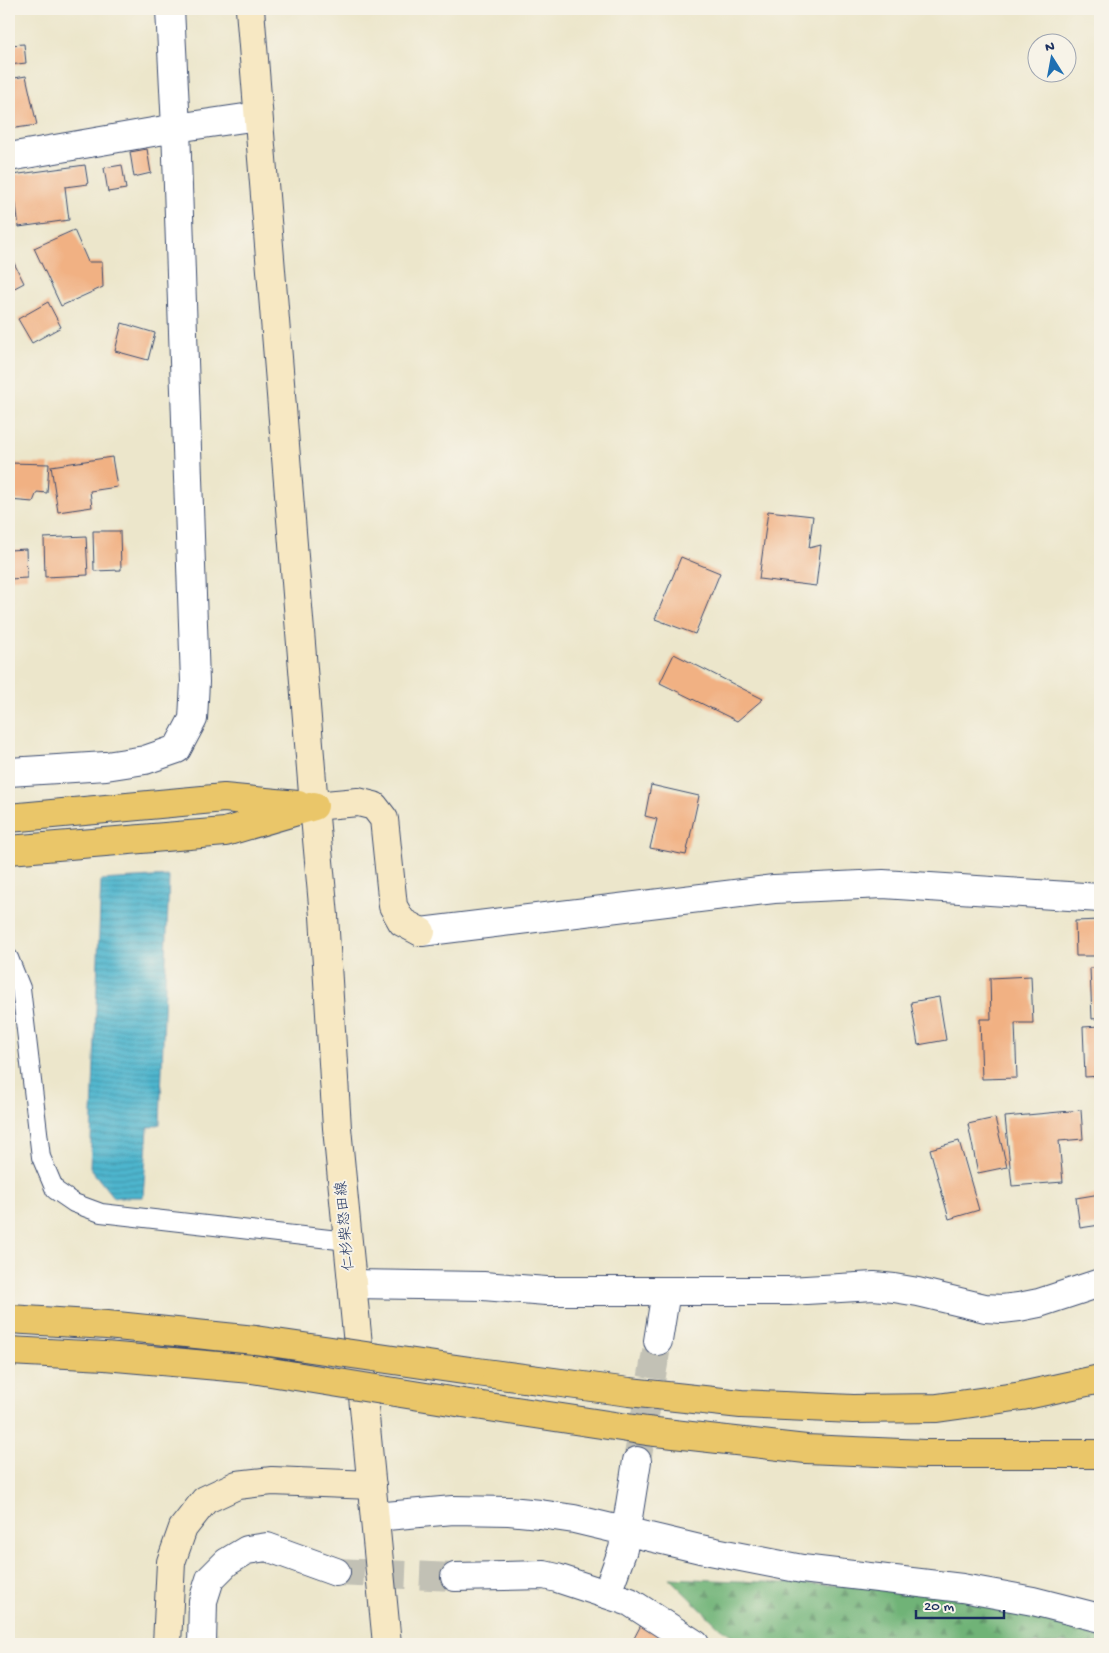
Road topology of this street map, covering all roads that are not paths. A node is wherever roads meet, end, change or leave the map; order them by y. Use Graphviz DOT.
graph roads {
  1 [pos="170,9"];
  2 [pos="250,9"];
  3 [pos="258,116"];
  4 [pos="176,128"];
  5 [pos="9,158"];
  6 [pos="9,772"];
  7 [pos="314,806"];
  8 [pos="9,818"];
  9 [pos="9,850"];
  10 [pos="1100,898"];
  11 [pos="9,958"];
  12 [pos="347,1241"];
  13 [pos="1100,1283"];
  14 [pos="352,1284"];
  15 [pos="666,1291"];
  16 [pos="9,1318"];
  17 [pos="658,1341"];
  18 [pos="9,1351"];
  19 [pos="1100,1379"];
  20 [pos="1100,1454"];
  21 [pos="637,1461"];
  22 [pos="372,1485"];
  23 [pos="375,1517"];
  24 [pos="626,1531"];
  25 [pos="336,1572"];
  26 [pos="455,1577"];
  27 [pos="607,1593"];
  28 [pos="1100,1618"];
  29 [pos="167,1644"];
  30 [pos="202,1644"];
  31 [pos="387,1644"];
  32 [pos="695,1644"];
  1 -- 4 [label="street"];
  2 -- 3 [label="street, 仁杉柴怒田線"];
  3 -- 4 [label="street"];
  3 -- 7 [label="street, 仁杉柴怒田線"];
  4 -- 5 [label="street"];
  4 -- 6 [label="street"];
  7 -- 8 [label="highway"];
  7 -- 9 [label="highway"];
  7 -- 10 [label="street"];
  7 -- 12 [label="street, 仁杉柴怒田線"];
  11 -- 12 [label="lane"];
  12 -- 14 [label="street, 仁杉柴怒田線"];
  13 -- 15 [label="street"];
  14 -- 15 [label="street"];
  14 -- 22 [label="street, 仁杉柴怒田線"];
  15 -- 17 [label="street"];
  16 -- 19 [label="highway, bridge"];
  18 -- 20 [label="highway, bridge"];
  21 -- 24 [label="street"];
  22 -- 23 [label="street, 仁杉柴怒田線"];
  22 -- 29 [label="street"];
  23 -- 24 [label="street"];
  23 -- 31 [label="street, 仁杉柴怒田線"];
  24 -- 27 [label="street"];
  24 -- 28 [label="street"];
  25 -- 30 [label="street"];
  26 -- 27 [label="street"];
  27 -- 32 [label="street"];
}
